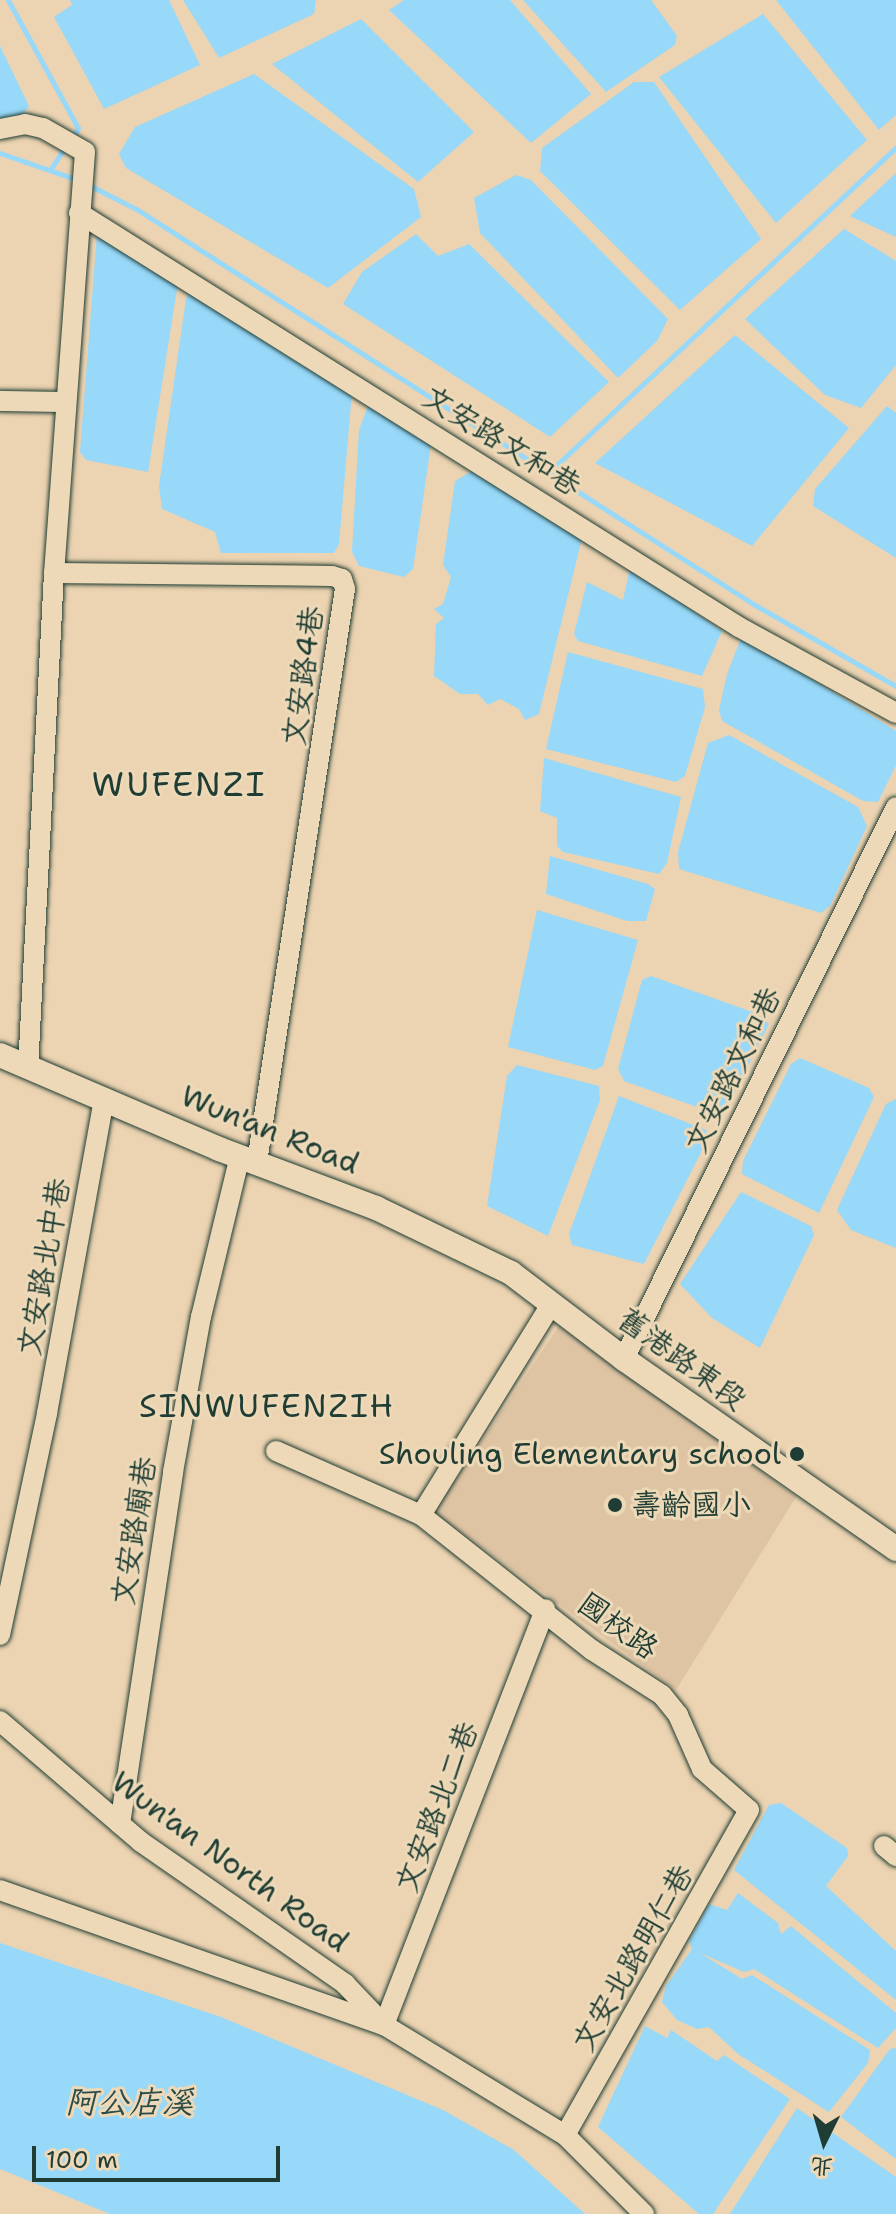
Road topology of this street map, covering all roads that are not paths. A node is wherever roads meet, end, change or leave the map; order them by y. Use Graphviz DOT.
graph roads {
  1 [pos="0,129"];
  2 [pos="80,206"];
  3 [pos="0,401"];
  4 [pos="66,402"];
  5 [pos="54,573"];
  6 [pos="896,713"];
  7 [pos="896,807"];
  8 [pos="0,1055"];
  9 [pos="28,1066"];
  10 [pos="104,1098"];
  11 [pos="248,1159"];
  12 [pos="511,1273"];
  13 [pos="552,1303"];
  14 [pos="624,1359"];
  15 [pos="276,1451"];
  16 [pos="421,1515"];
  17 [pos="896,1549"];
  18 [pos="545,1609"];
  19 [pos="0,1635"];
  20 [pos="0,1721"];
  21 [pos="749,1810"];
  22 [pos="120,1824"];
  23 [pos="0,1890"];
  24 [pos="384,2025"];
  25 [pos="565,2135"];
  26 [pos="644,2214"];
  1 -- 2 [label="street"];
  2 -- 4 [label="street"];
  2 -- 6 [label="street, 文安路文和巷"];
  3 -- 4 [label="street"];
  4 -- 5 [label="street"];
  5 -- 9 [label="street"];
  5 -- 11 [label="street, 文安路4巷"];
  7 -- 14 [label="street, 文安路文和巷"];
  8 -- 9 [label="street, Wun'an Road"];
  9 -- 10 [label="street, Wun'an Road"];
  10 -- 11 [label="street, Wun'an Road"];
  10 -- 19 [label="street, 文安路北中巷"];
  11 -- 12 [label="street, Wun'an Road"];
  11 -- 22 [label="street, 文安路廟巷"];
  12 -- 13 [label="street, 舊港路東段"];
  13 -- 14 [label="street, 舊港路東段"];
  13 -- 16 [label="street"];
  14 -- 17 [label="street, 舊港路東段"];
  15 -- 16 [label="street, 國校路"];
  16 -- 18 [label="street, 國校路"];
  18 -- 21 [label="street, 國校路"];
  18 -- 24 [label="street, 文安路北二巷"];
  20 -- 22 [label="street, Wun'an North Road"];
  21 -- 25 [label="street, 文安北路明仁巷"];
  22 -- 24 [label="street, Wun'an North Road"];
  23 -- 24 [label="street"];
  24 -- 25 [label="street"];
  25 -- 26 [label="street"];
}
